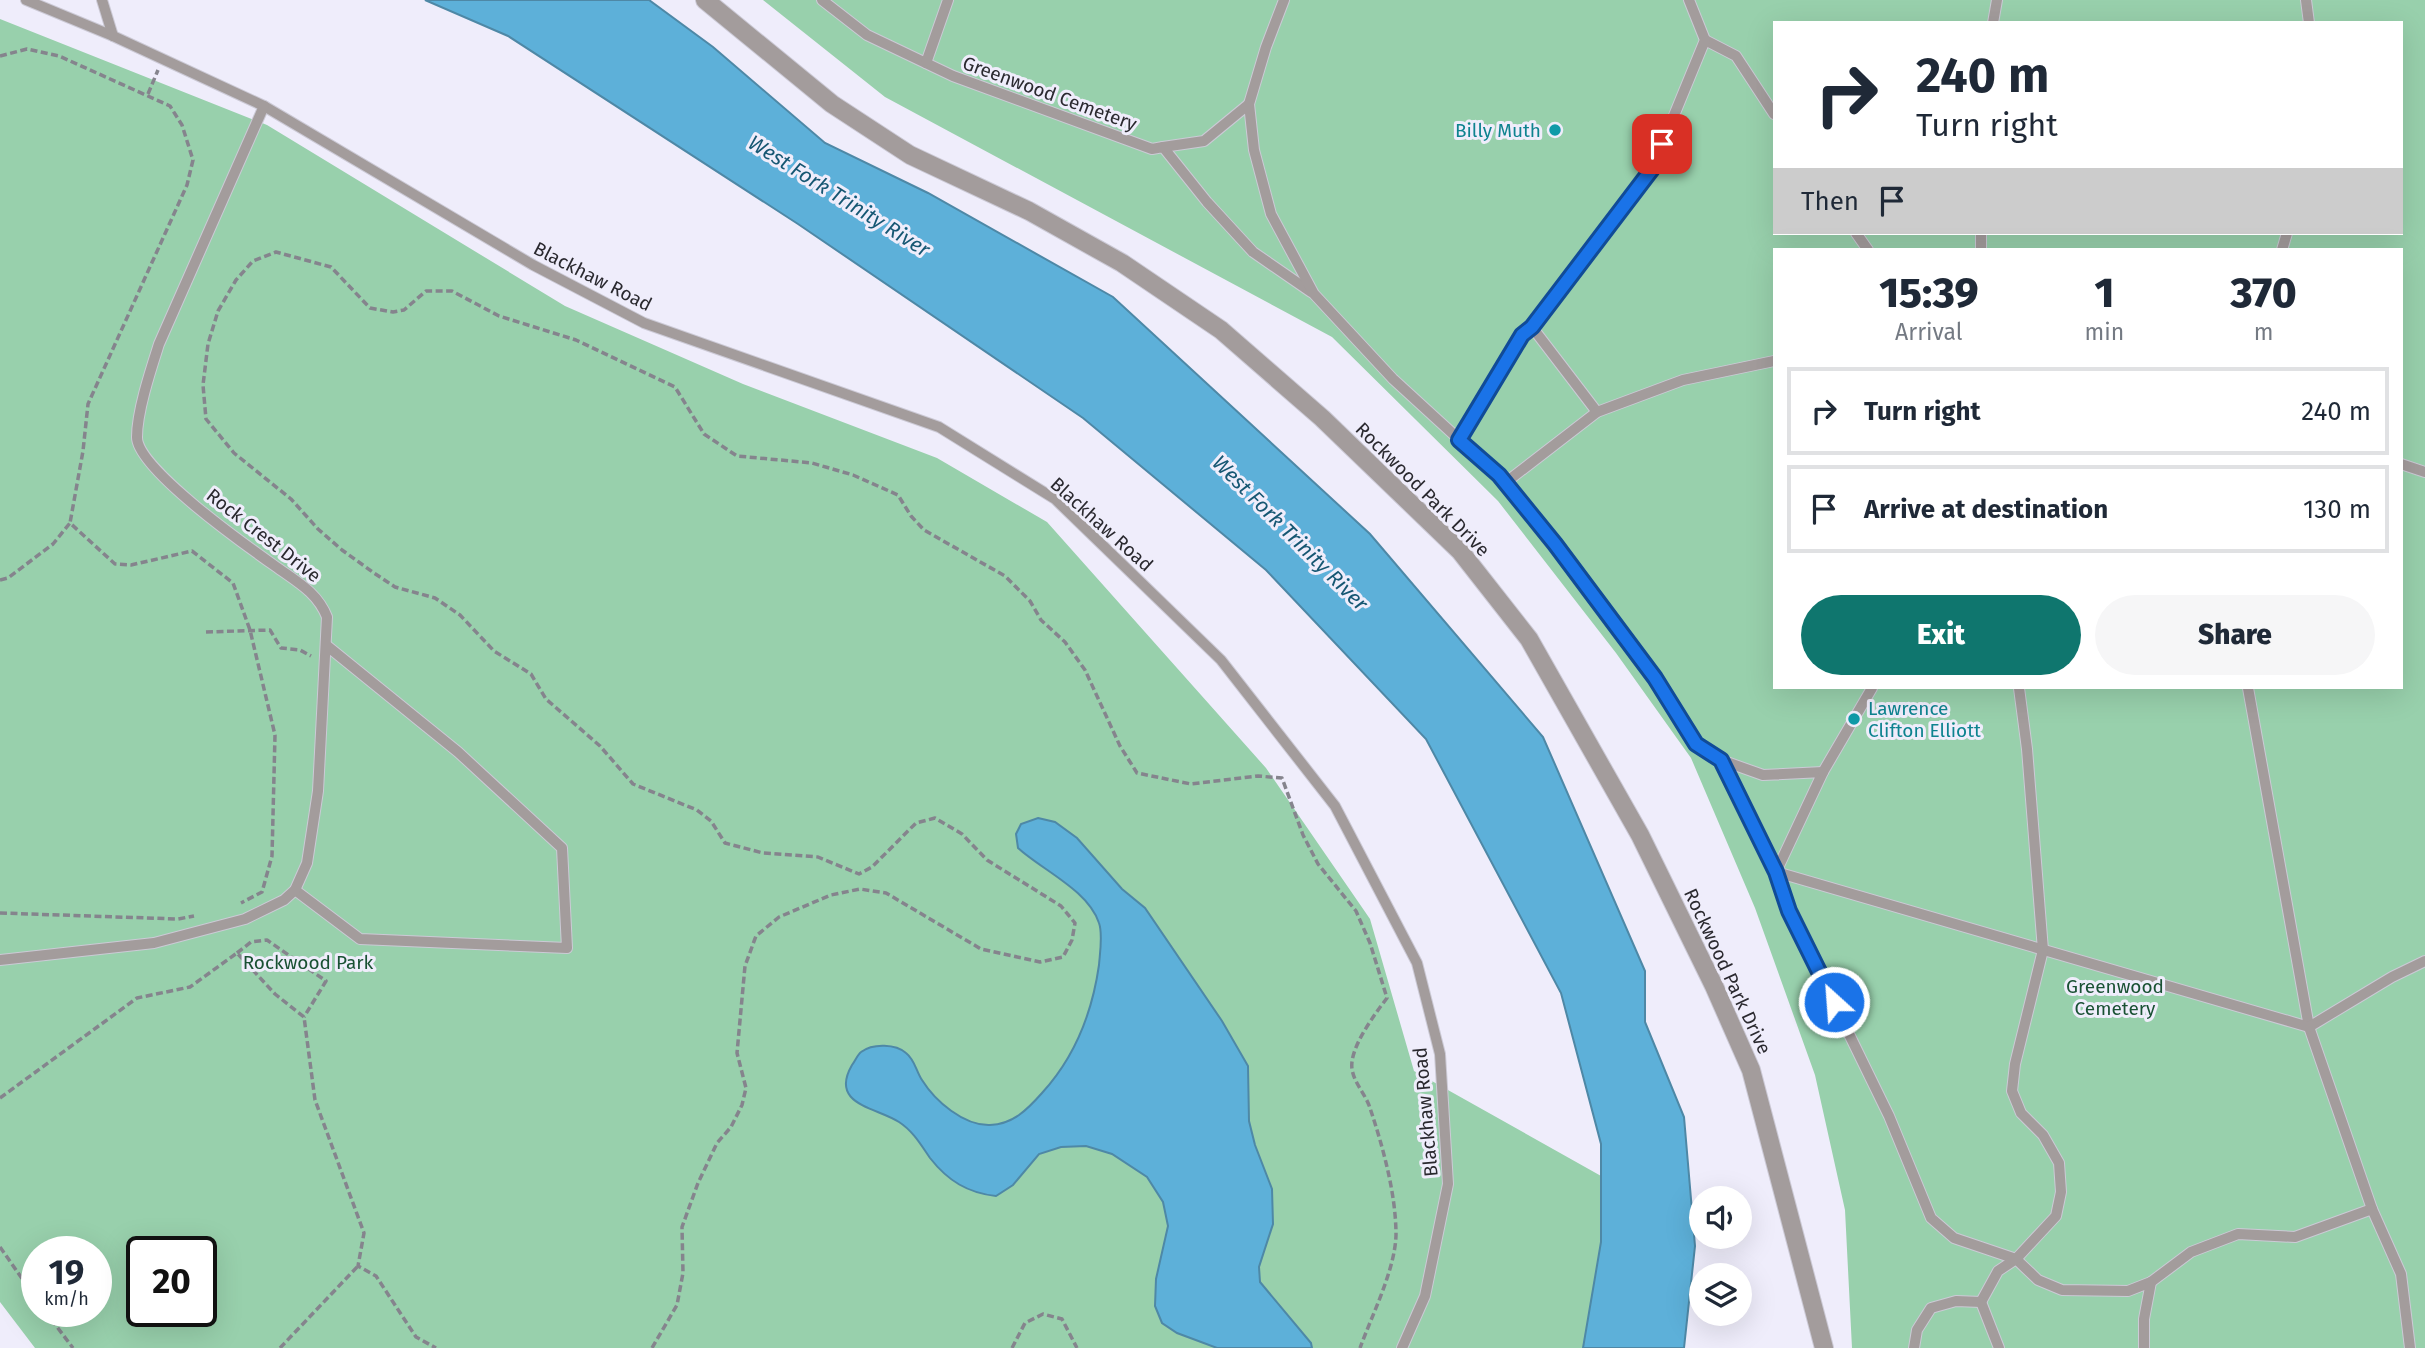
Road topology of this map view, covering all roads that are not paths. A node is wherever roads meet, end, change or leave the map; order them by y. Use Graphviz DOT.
graph roads {
  1 [pos="26,0"];
  2 [pos="102,0"];
  3 [pos="705,0"];
  4 [pos="822,0"];
  5 [pos="948,0"];
  6 [pos="1284,0"];
  7 [pos="1689,0"];
  8 [pos="1997,0"];
  9 [pos="2306,0"];
  10 [pos="1993,21"];
  11 [pos="2309,21"];
  12 [pos="113,36"];
  13 [pos="1705,40"];
  14 [pos="926,63"];
  15 [pos="1248,104"];
  16 [pos="264,107"];
  17 [pos="1773,112"];
  18 [pos="1163,147"];
  19 [pos="1314,294"];
  20 [pos="1532,327"];
  21 [pos="1773,360"];
  22 [pos="1597,412"];
  23 [pos="1459,440"];
  24 [pos="2403,465"];
  25 [pos="2425,472"];
  26 [pos="1505,483"];
  27 [pos="326,645"];
  28 [pos="1871,689"];
  29 [pos="2019,689"];
  30 [pos="2248,689"];
  31 [pos="1721,760"];
  32 [pos="1823,772"];
  33 [pos="1776,872"];
  34 [pos="295,890"];
  35 [pos="2043,950"];
  36 [pos="0,960"];
  37 [pos="2425,961"];
  38 [pos="2309,1027"];
  39 [pos="2372,1209"];
  40 [pos="2016,1259"];
  41 [pos="2151,1282"];
  42 [pos="1981,1301"];
  43 [pos="1402,1348"];
  44 [pos="1824,1348"];
  45 [pos="1914,1348"];
  46 [pos="1999,1348"];
  47 [pos="2144,1348"];
  48 [pos="2410,1348"];
  1 -- 12 [label="lane"];
  2 -- 12 [label="lane"];
  3 -- 44 [label="street, Rockwood Park Drive"];
  4 -- 14 [label="lane, Greenwood Cemetery"];
  5 -- 14 [label="lane"];
  6 -- 15 [label="lane"];
  7 -- 13 [label="lane"];
  8 -- 10 [label="lane"];
  9 -- 11 [label="lane"];
  12 -- 16 [label="lane"];
  13 -- 17 [label="lane"];
  13 -- 20 [label="lane"];
  14 -- 18 [label="lane, Greenwood Cemetery"];
  15 -- 18 [label="lane, Greenwood Cemetery"];
  15 -- 19 [label="lane"];
  16 -- 27 [label="lane, Rock Crest Drive"];
  16 -- 43 [label="lane, Blackhaw Road"];
  18 -- 19 [label="lane"];
  19 -- 23 [label="lane"];
  20 -- 22 [label="lane"];
  20 -- 23 [label="lane"];
  21 -- 22 [label="lane"];
  22 -- 26 [label="lane"];
  23 -- 26 [label="lane"];
  24 -- 25 [label="lane"];
  26 -- 31 [label="lane"];
  27 -- 34 [label="lane, Rock Crest Drive"];
  27 -- 34 [label="lane"];
  28 -- 32 [label="lane"];
  29 -- 35 [label="lane"];
  30 -- 38 [label="lane"];
  31 -- 32 [label="lane"];
  31 -- 33 [label="lane"];
  32 -- 33 [label="lane"];
  33 -- 35 [label="lane"];
  33 -- 40 [label="lane"];
  34 -- 36 [label="lane"];
  35 -- 38 [label="lane"];
  35 -- 40 [label="lane"];
  37 -- 38 [label="lane"];
  38 -- 39 [label="lane"];
  39 -- 41 [label="lane"];
  39 -- 48 [label="lane"];
  40 -- 41 [label="lane"];
  40 -- 42 [label="lane"];
  41 -- 47 [label="lane"];
  42 -- 45 [label="lane"];
  42 -- 46 [label="lane"];
}
